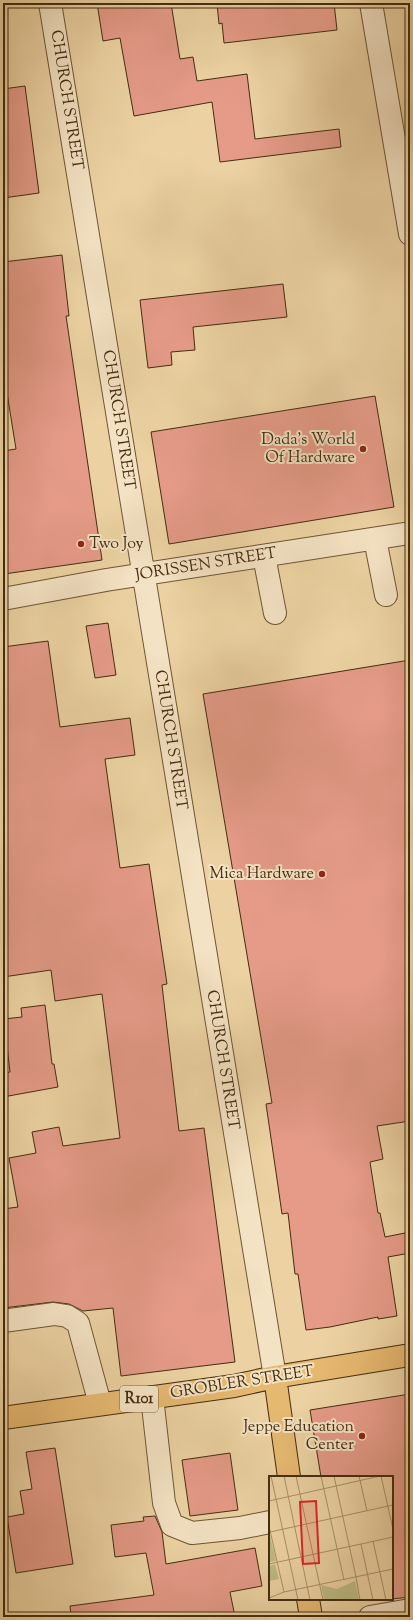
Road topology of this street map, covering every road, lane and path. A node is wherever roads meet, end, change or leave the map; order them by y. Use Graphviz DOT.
graph roads {
  1 [pos="50,3"];
  2 [pos="371,3"];
  3 [pos="410,234"];
  4 [pos="410,533"];
  5 [pos="374,539"];
  6 [pos="264,556"];
  7 [pos="144,574"];
  8 [pos="386,595"];
  9 [pos="3,599"];
  10 [pos="275,613"];
  11 [pos="3,1321"];
  12 [pos="410,1355"];
  13 [pos="275,1377"];
  14 [pos="152,1397"];
  15 [pos="100,1404"];
  16 [pos="3,1418"];
  17 [pos="289,1476"];
  18 [pos="269,1522"];
  19 [pos="308,1600"];
  20 [pos="410,1610"];
  21 [pos="311,1617"];
  22 [pos="370,1617"];
  1 -- 7 [label="street, CHURCH STREET"];
  2 -- 3 [label="street"];
  4 -- 5 [label="street, JORISSEN STREET"];
  5 -- 6 [label="street, JORISSEN STREET"];
  5 -- 8 [label="street"];
  6 -- 7 [label="street, JORISSEN STREET"];
  6 -- 10 [label="street"];
  7 -- 9 [label="street, JORISSEN STREET"];
  7 -- 13 [label="street, CHURCH STREET"];
  11 -- 15 [label="street"];
  12 -- 13 [label="main road, GROBLER STREET / R101"];
  13 -- 14 [label="main road, GROBLER STREET / R101"];
  13 -- 17 [label="main road, CHURCH STREET"];
  14 -- 15 [label="main road, GROBLER STREET / R101"];
  14 -- 18 [label="street"];
  15 -- 16 [label="main road, GROBLER STREET / R101"];
  19 -- 21 [label="main road"];
  20 -- 22 [label="street"];
}
